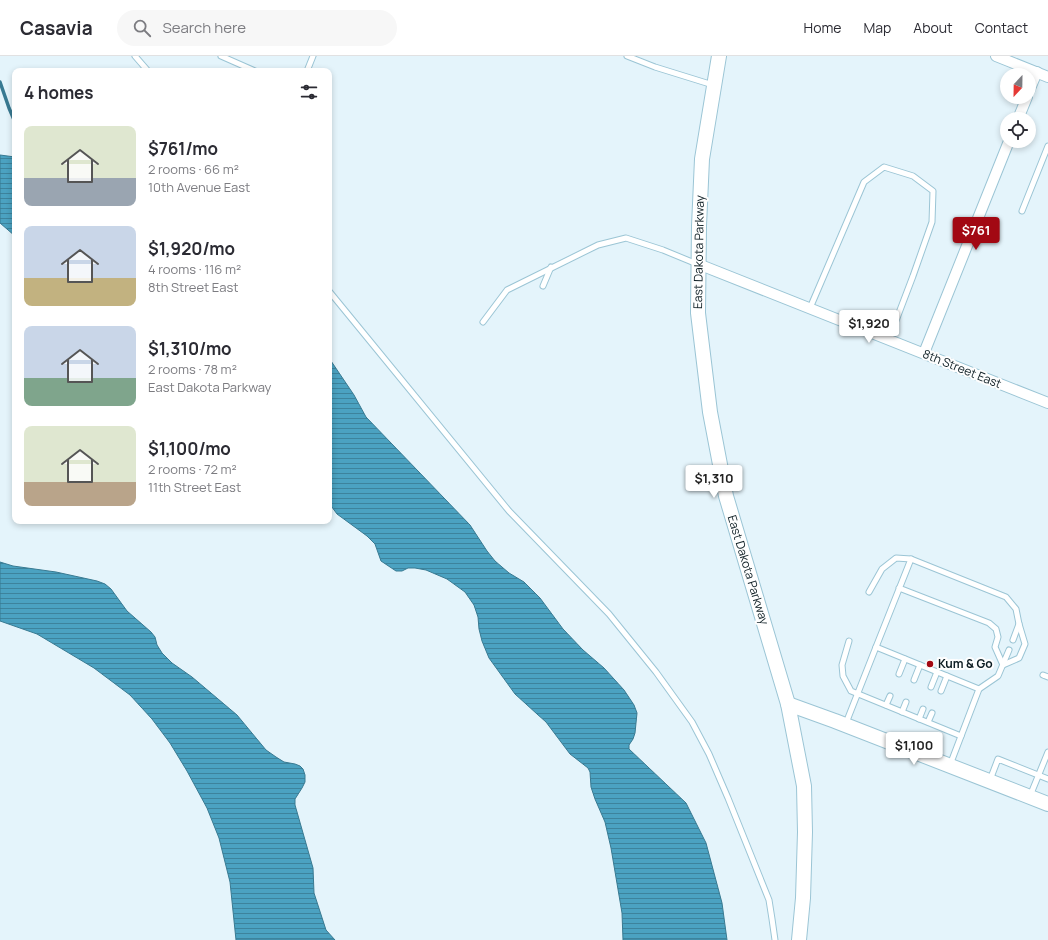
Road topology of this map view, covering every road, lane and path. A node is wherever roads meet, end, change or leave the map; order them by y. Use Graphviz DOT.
graph roads {
  1 [pos="135,56"];
  2 [pos="221,56"];
  3 [pos="313,56"];
  4 [pos="627,56"];
  5 [pos="719,56"];
  6 [pos="996,56"];
  7 [pos="145,68"];
  8 [pos="247,68"];
  9 [pos="308,68"];
  10 [pos="1037,72"];
  11 [pos="1048,77"];
  12 [pos="714,85"];
  13 [pos="1048,146"];
  14 [pos="1006,148"];
  15 [pos="1022,211"];
  16 [pos="698,264"];
  17 [pos="551,267"];
  18 [pos="543,286"];
  19 [pos="332,295"];
  20 [pos="810,308"];
  21 [pos="482,322"];
  22 [pos="889,339"];
  23 [pos="924,353"];
  24 [pos="1048,403"];
  25 [pos="911,559"];
  26 [pos="899,588"];
  27 [pos="869,592"];
  28 [pos="1019,624"];
  29 [pos="1013,640"];
  30 [pos="849,642"];
  31 [pos="876,647"];
  32 [pos="1009,650"];
  33 [pos="905,659"];
  34 [pos="920,665"];
  35 [pos="1003,665"];
  36 [pos="937,672"];
  37 [pos="899,674"];
  38 [pos="947,676"];
  39 [pos="914,680"];
  40 [pos="931,687"];
  41 [pos="979,689"];
  42 [pos="941,691"];
  43 [pos="858,694"];
  44 [pos="890,696"];
  45 [pos="906,702"];
  46 [pos="788,704"];
  47 [pos="886,705"];
  48 [pos="922,709"];
  49 [pos="902,712"];
  50 [pos="932,713"];
  51 [pos="919,718"];
  52 [pos="928,722"];
  53 [pos="846,725"];
  54 [pos="961,736"];
  55 [pos="1048,752"];
  56 [pos="950,766"];
  57 [pos="1039,775"];
  58 [pos="1048,779"];
  59 [pos="990,782"];
  60 [pos="1030,797"];
  61 [pos="1048,804"];
  62 [pos="775,940"];
  63 [pos="799,940"];
  1 -- 7 [label="lane"];
  2 -- 8 [label="lane"];
  3 -- 9 [label="lane"];
  4 -- 12 [label="lane"];
  5 -- 12 [label="main road, East Dakota Parkway"];
  6 -- 10 [label="street"];
  10 -- 11 [label="street"];
  12 -- 16 [label="main road, East Dakota Parkway"];
  13 -- 15 [label="lane"];
  14 -- 23 [label="street"];
  16 -- 17 [label="lane"];
  16 -- 20 [label="street, 8th Street East"];
  16 -- 46 [label="main road, East Dakota Parkway"];
  17 -- 18 [label="lane"];
  17 -- 21 [label="lane"];
  19 -- 62 [label="lane"];
  20 -- 22 [label="street, 8th Street East"];
  20 -- 22 [label="lane"];
  22 -- 23 [label="street, 8th Street East"];
  23 -- 24 [label="street, 8th Street East"];
  25 -- 26 [label="lane"];
  25 -- 27 [label="lane"];
  25 -- 28 [label="lane"];
  26 -- 31 [label="lane"];
  26 -- 35 [label="lane"];
  28 -- 29 [label="lane"];
  28 -- 35 [label="lane"];
  30 -- 43 [label="lane"];
  31 -- 33 [label="lane"];
  31 -- 43 [label="lane"];
  32 -- 35 [label="lane"];
  33 -- 34 [label="lane"];
  33 -- 37 [label="lane"];
  34 -- 36 [label="lane"];
  34 -- 39 [label="lane"];
  35 -- 41 [label="lane"];
  36 -- 38 [label="lane"];
  36 -- 40 [label="lane"];
  38 -- 41 [label="lane"];
  38 -- 42 [label="lane"];
  41 -- 54 [label="lane"];
  43 -- 47 [label="lane"];
  43 -- 53 [label="lane"];
  44 -- 47 [label="lane"];
  45 -- 49 [label="lane"];
  46 -- 53 [label="main road"];
  46 -- 63 [label="main road, East Dakota Parkway"];
  47 -- 49 [label="lane"];
  48 -- 51 [label="lane"];
  49 -- 51 [label="lane"];
  50 -- 52 [label="lane"];
  51 -- 52 [label="lane"];
  52 -- 54 [label="lane"];
  53 -- 56 [label="main road"];
  54 -- 56 [label="lane"];
  55 -- 57 [label="lane"];
  56 -- 59 [label="main road"];
  57 -- 58 [label="lane"];
  57 -- 59 [label="lane"];
  57 -- 60 [label="lane"];
  59 -- 60 [label="main road"];
  60 -- 61 [label="main road"];
}
